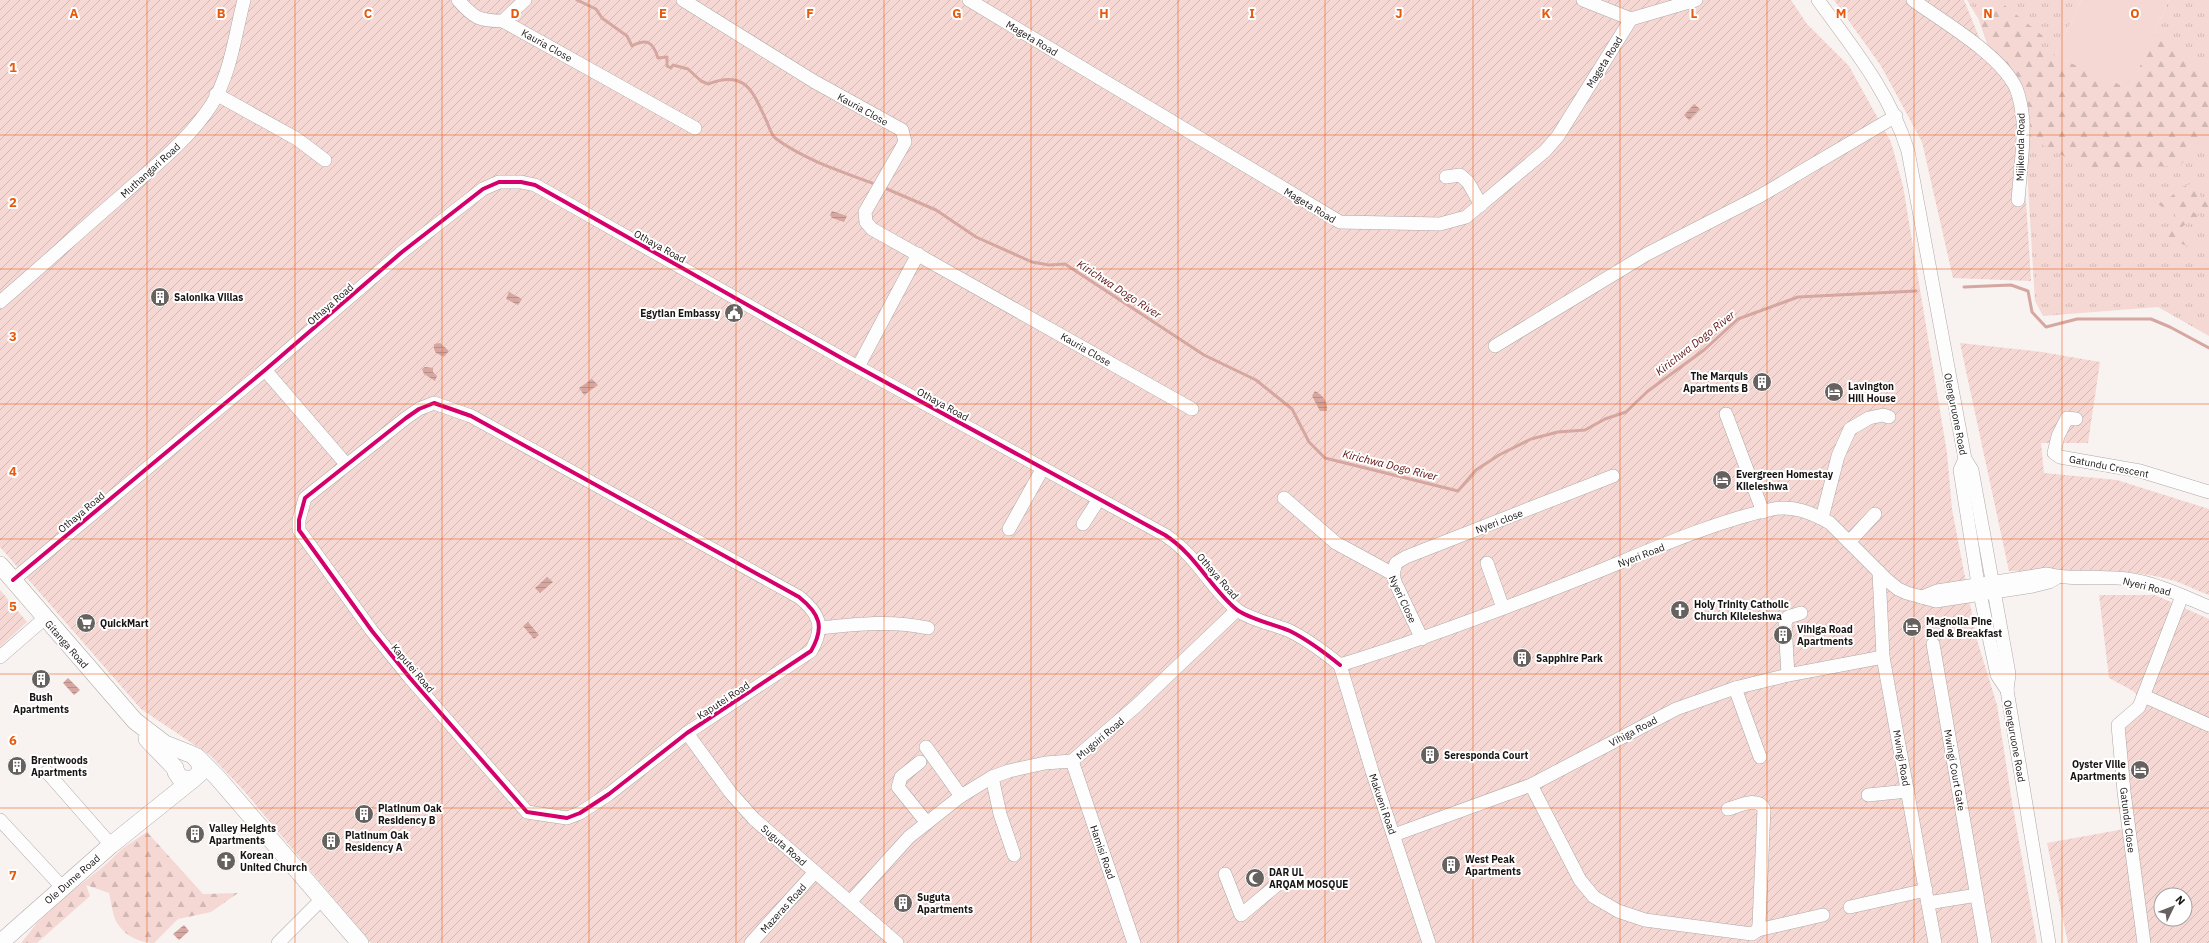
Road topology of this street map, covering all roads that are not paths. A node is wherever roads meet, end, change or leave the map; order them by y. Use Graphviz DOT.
graph roads {
  1 [pos="244,0"];
  2 [pos="458,0"];
  3 [pos="525,0"];
  4 [pos="683,0"];
  5 [pos="969,0"];
  6 [pos="1583,0"];
  7 [pos="1696,0"];
  8 [pos="1818,0"];
  9 [pos="1913,0"];
  10 [pos="1631,20"];
  11 [pos="503,21"];
  12 [pos="216,94"];
  13 [pos="1896,116"];
  14 [pos="695,128"];
  15 [pos="325,160"];
  16 [pos="1446,178"];
  17 [pos="2018,200"];
  18 [pos="1481,206"];
  19 [pos="918,254"];
  20 [pos="0,302"];
  21 [pos="1495,346"];
  22 [pos="858,367"];
  23 [pos="265,370"];
  24 [pos="1192,410"];
  25 [pos="1726,414"];
  26 [pos="1889,417"];
  27 [pos="2076,419"];
  28 [pos="1965,459"];
  29 [pos="346,464"];
  30 [pos="1043,468"];
  31 [pos="1613,476"];
  32 [pos="2209,492"];
  33 [pos="1284,498"];
  34 [pos="1099,499"];
  35 [pos="1763,512"];
  36 [pos="1875,514"];
  37 [pos="1822,518"];
  38 [pos="1083,524"];
  39 [pos="1009,529"];
  40 [pos="1849,542"];
  41 [pos="1487,563"];
  42 [pos="0,565"];
  43 [pos="1879,572"];
  44 [pos="1393,574"];
  45 [pos="13,580"];
  46 [pos="1993,587"];
  47 [pos="1980,589"];
  48 [pos="2182,596"];
  49 [pos="2209,607"];
  50 [pos="1503,608"];
  51 [pos="1237,610"];
  52 [pos="1801,613"];
  53 [pos="45,618"];
  54 [pos="820,628"];
  55 [pos="928,628"];
  56 [pos="1422,639"];
  57 [pos="1933,644"];
  58 [pos="0,657"];
  59 [pos="1883,657"];
  60 [pos="1340,665"];
  61 [pos="1788,674"];
  62 [pos="1736,688"];
  63 [pos="2007,690"];
  64 [pos="2144,696"];
  65 [pos="135,721"];
  66 [pos="2209,725"];
  67 [pos="687,733"];
  68 [pos="926,747"];
  69 [pos="193,756"];
  70 [pos="1760,757"];
  71 [pos="1072,761"];
  72 [pos="920,762"];
  73 [pos="175,770"];
  74 [pos="47,772"];
  75 [pos="992,777"];
  76 [pos="193,780"];
  77 [pos="1531,785"];
  78 [pos="1908,791"];
  79 [pos="1868,795"];
  80 [pos="961,796"];
  81 [pos="236,800"];
  82 [pos="1728,809"];
  83 [pos="145,817"];
  84 [pos="0,820"];
  85 [pos="927,822"];
  86 [pos="1394,835"];
  87 [pos="110,845"];
  88 [pos="1014,855"];
  89 [pos="815,872"];
  90 [pos="1291,873"];
  91 [pos="1225,874"];
  92 [pos="62,887"];
  93 [pos="1977,895"];
  94 [pos="1927,897"];
  95 [pos="322,899"];
  96 [pos="851,901"];
  97 [pos="1850,907"];
  98 [pos="1823,915"];
  99 [pos="1758,930"];
  100 [pos="1,941"];
  101 [pos="278,943"];
  102 [pos="360,943"];
  103 [pos="751,943"];
  104 [pos="897,943"];
  105 [pos="1134,943"];
  106 [pos="1429,943"];
  107 [pos="1935,943"];
  108 [pos="1985,943"];
  109 [pos="2049,943"];
  110 [pos="2144,943"];
  1 -- 12 [label="street, Muthangari Road"];
  2 -- 11 [label="street, Kauria Close"];
  3 -- 11 [label="street"];
  4 -- 19 [label="street, Kauria Close"];
  5 -- 18 [label="street, Mageta Road"];
  6 -- 10 [label="street"];
  7 -- 10 [label="street"];
  8 -- 13 [label="street, Olenguruone Road"];
  9 -- 17 [label="street, Mijikenda Road"];
  10 -- 18 [label="street, Mageta Road"];
  11 -- 14 [label="street, Kauria Close"];
  12 -- 15 [label="street"];
  12 -- 20 [label="street, Muthangari Road"];
  13 -- 21 [label="street"];
  13 -- 28 [label="street, Olenguruone Road"];
  16 -- 18 [label="street"];
  19 -- 22 [label="street"];
  19 -- 24 [label="street, Kauria Close"];
  22 -- 23 [label="street, Othaya Road"];
  22 -- 30 [label="street, Othaya Road"];
  23 -- 29 [label="street"];
  23 -- 45 [label="street, Othaya Road"];
  25 -- 35 [label="street"];
  26 -- 37 [label="street"];
  27 -- 32 [label="street, Gatundu Crescent"];
  28 -- 46 [label="street"];
  28 -- 47 [label="street, Olenguruone Road"];
  29 -- 54 [label="street, Kaputei Road"];
  29 -- 67 [label="street, Kaputei Road"];
  30 -- 34 [label="street, Othaya Road"];
  30 -- 39 [label="street"];
  31 -- 44 [label="street, Nyeri close"];
  33 -- 44 [label="street, Nyeri Close"];
  34 -- 38 [label="street"];
  34 -- 51 [label="street, Othaya Road"];
  35 -- 37 [label="street, Nyeri Road"];
  35 -- 50 [label="street, Nyeri Road"];
  36 -- 40 [label="street"];
  37 -- 40 [label="street, Nyeri Road"];
  40 -- 43 [label="street, Nyeri Road"];
  41 -- 50 [label="street"];
  42 -- 45 [label="main road, Gitanga Road"];
  43 -- 47 [label="street, Nyeri Road"];
  43 -- 59 [label="street, Mwingi Road"];
  44 -- 56 [label="street, Nyeri Close"];
  45 -- 53 [label="main road, Gitanga Road"];
  46 -- 47 [label="street, Nyeri Road"];
  46 -- 48 [label="street, Nyeri Road"];
  46 -- 63 [label="street"];
  47 -- 63 [label="street, Olenguruone Road"];
  48 -- 49 [label="street, Nyeri Road"];
  48 -- 64 [label="street, Gatundu Close"];
  50 -- 56 [label="street, Nyeri Road"];
  51 -- 60 [label="street, Othaya Road"];
  51 -- 71 [label="street, Mugoiri Road"];
  52 -- 61 [label="street"];
  53 -- 58 [label="street"];
  53 -- 65 [label="main road, Gitanga Road"];
  54 -- 55 [label="street"];
  54 -- 67 [label="street, Kaputei Road"];
  56 -- 60 [label="street, Nyeri Road"];
  57 -- 93 [label="street, Mwingi Court Gate"];
  59 -- 61 [label="street, Vihiga Road"];
  59 -- 78 [label="street, Mwingi Road"];
  60 -- 86 [label="street, Makueni Road"];
  61 -- 62 [label="street, Vihiga Road"];
  62 -- 70 [label="street"];
  62 -- 77 [label="street, Vihiga Road"];
  63 -- 109 [label="street, Olenguruone Road"];
  64 -- 66 [label="street"];
  64 -- 110 [label="street, Gatundu Close"];
  65 -- 69 [label="main road, Gitanga Road"];
  65 -- 73 [label="main road, Gitanga Road"];
  67 -- 89 [label="street, Suguta Road"];
  68 -- 80 [label="street"];
  69 -- 73 [label="main road"];
  69 -- 76 [label="main road"];
  69 -- 81 [label="main road"];
  71 -- 75 [label="street, Mugoiri Road"];
  71 -- 105 [label="street, Hamisi Road"];
  72 -- 85 [label="street"];
  73 -- 76 [label="main road, Gitanga Road"];
  73 -- 83 [label="main road"];
  74 -- 87 [label="street"];
  75 -- 80 [label="street, Mugoiri Road"];
  75 -- 88 [label="street"];
  76 -- 81 [label="main road, Gitanga Road"];
  76 -- 83 [label="main road"];
  77 -- 86 [label="street, Vihiga Road"];
  77 -- 99 [label="street"];
  78 -- 79 [label="street"];
  78 -- 94 [label="street, Mwingi Road"];
  80 -- 85 [label="street, Mugoiri Road"];
  81 -- 95 [label="main road"];
  82 -- 99 [label="street"];
  83 -- 87 [label="main road, Ole Dume Road"];
  84 -- 92 [label="street"];
  85 -- 96 [label="street, Mugoiri Road"];
  86 -- 106 [label="street, Makueni Road"];
  87 -- 92 [label="main road, Ole Dume Road"];
  89 -- 96 [label="street, Suguta Road"];
  89 -- 103 [label="street, Mazeras Road"];
  90 -- 91 [label="street"];
  92 -- 100 [label="main road, Ole Dume Road"];
  93 -- 94 [label="street"];
  93 -- 108 [label="street, Mwingi Court Gate"];
  94 -- 97 [label="street"];
  94 -- 107 [label="street, Mwingi Road"];
  95 -- 101 [label="street"];
  95 -- 102 [label="main road"];
  96 -- 104 [label="street, Suguta Road"];
  98 -- 99 [label="street"];
}
